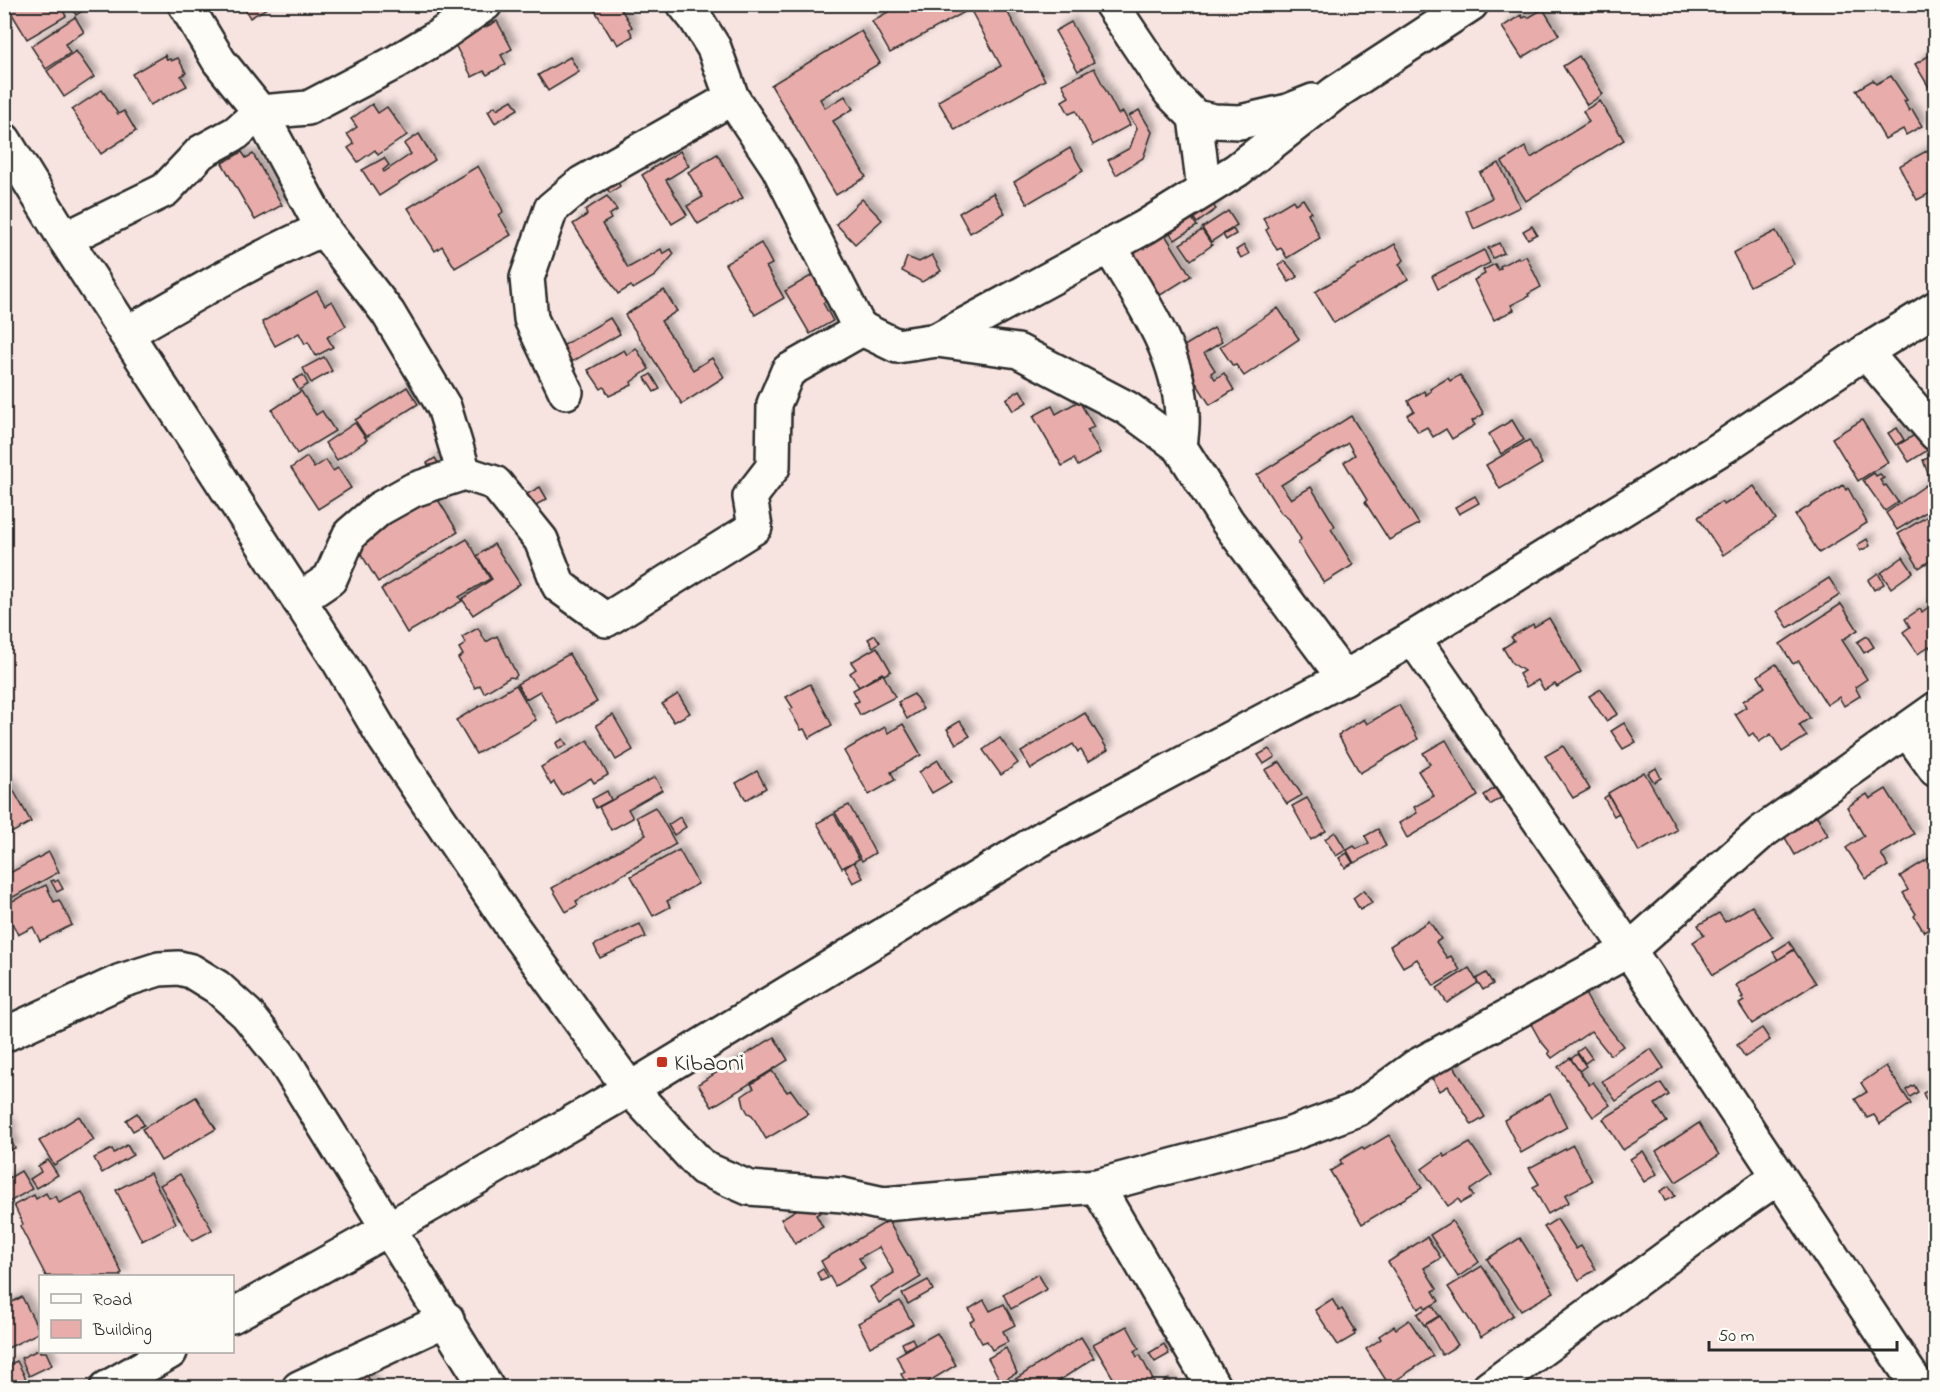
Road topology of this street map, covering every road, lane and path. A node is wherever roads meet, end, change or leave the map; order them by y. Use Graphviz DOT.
graph roads {
  1 [pos="185,4"];
  2 [pos="485,4"];
  3 [pos="684,4"];
  4 [pos="1111,4"];
  5 [pos="1471,4"];
  6 [pos="1335,93"];
  7 [pos="732,98"];
  8 [pos="260,112"];
  9 [pos="1195,117"];
  10 [pos="4,140"];
  11 [pos="1204,190"];
  12 [pos="323,229"];
  13 [pos="65,239"];
  14 [pos="1109,246"];
  15 [pos="1935,308"];
  16 [pos="862,329"];
  17 [pos="126,334"];
  18 [pos="937,340"];
  19 [pos="1866,352"];
  20 [pos="566,392"];
  21 [pos="1935,434"];
  22 [pos="1180,447"];
  23 [pos="464,473"];
  24 [pos="299,600"];
  25 [pos="1413,638"];
  26 [pos="1344,678"];
  27 [pos="1935,709"];
  28 [pos="1907,730"];
  29 [pos="1935,770"];
  30 [pos="1629,950"];
  31 [pos="4,1035"];
  32 [pos="630,1089"];
  33 [pos="1778,1178"];
  34 [pos="1096,1186"];
  35 [pos="388,1229"];
  36 [pos="234,1315"];
  37 [pos="447,1319"];
  38 [pos="168,1353"];
  39 [pos="107,1388"];
  40 [pos="299,1388"];
  41 [pos="487,1388"];
  42 [pos="1214,1388"];
  43 [pos="1489,1388"];
  44 [pos="1919,1388"];
  1 -- 8 [label="street"];
  2 -- 8 [label="street"];
  3 -- 7 [label="street"];
  4 -- 9 [label="street"];
  5 -- 6 [label="street"];
  6 -- 9 [label="street"];
  6 -- 11 [label="street"];
  7 -- 16 [label="street"];
  7 -- 20 [label="street"];
  8 -- 12 [label="street"];
  8 -- 13 [label="street"];
  9 -- 11 [label="street"];
  10 -- 13 [label="street"];
  11 -- 14 [label="street"];
  12 -- 17 [label="street"];
  12 -- 23 [label="street"];
  13 -- 17 [label="street"];
  14 -- 18 [label="street"];
  14 -- 22 [label="street"];
  15 -- 19 [label="street"];
  16 -- 18 [label="street"];
  16 -- 23 [label="street"];
  17 -- 24 [label="street"];
  18 -- 22 [label="street"];
  19 -- 21 [label="street"];
  19 -- 25 [label="street"];
  22 -- 26 [label="street"];
  23 -- 24 [label="street"];
  24 -- 32 [label="street"];
  25 -- 26 [label="street"];
  25 -- 30 [label="street"];
  26 -- 32 [label="street"];
  27 -- 28 [label="street"];
  28 -- 29 [label="street"];
  28 -- 30 [label="street"];
  30 -- 33 [label="street"];
  30 -- 34 [label="street"];
  31 -- 35 [label="street"];
  32 -- 34 [label="street"];
  32 -- 35 [label="street"];
  33 -- 43 [label="street"];
  33 -- 44 [label="street"];
  34 -- 42 [label="street"];
  35 -- 36 [label="street"];
  35 -- 37 [label="street"];
  37 -- 40 [label="street"];
  37 -- 41 [label="street"];
  38 -- 39 [label="street"];
}
